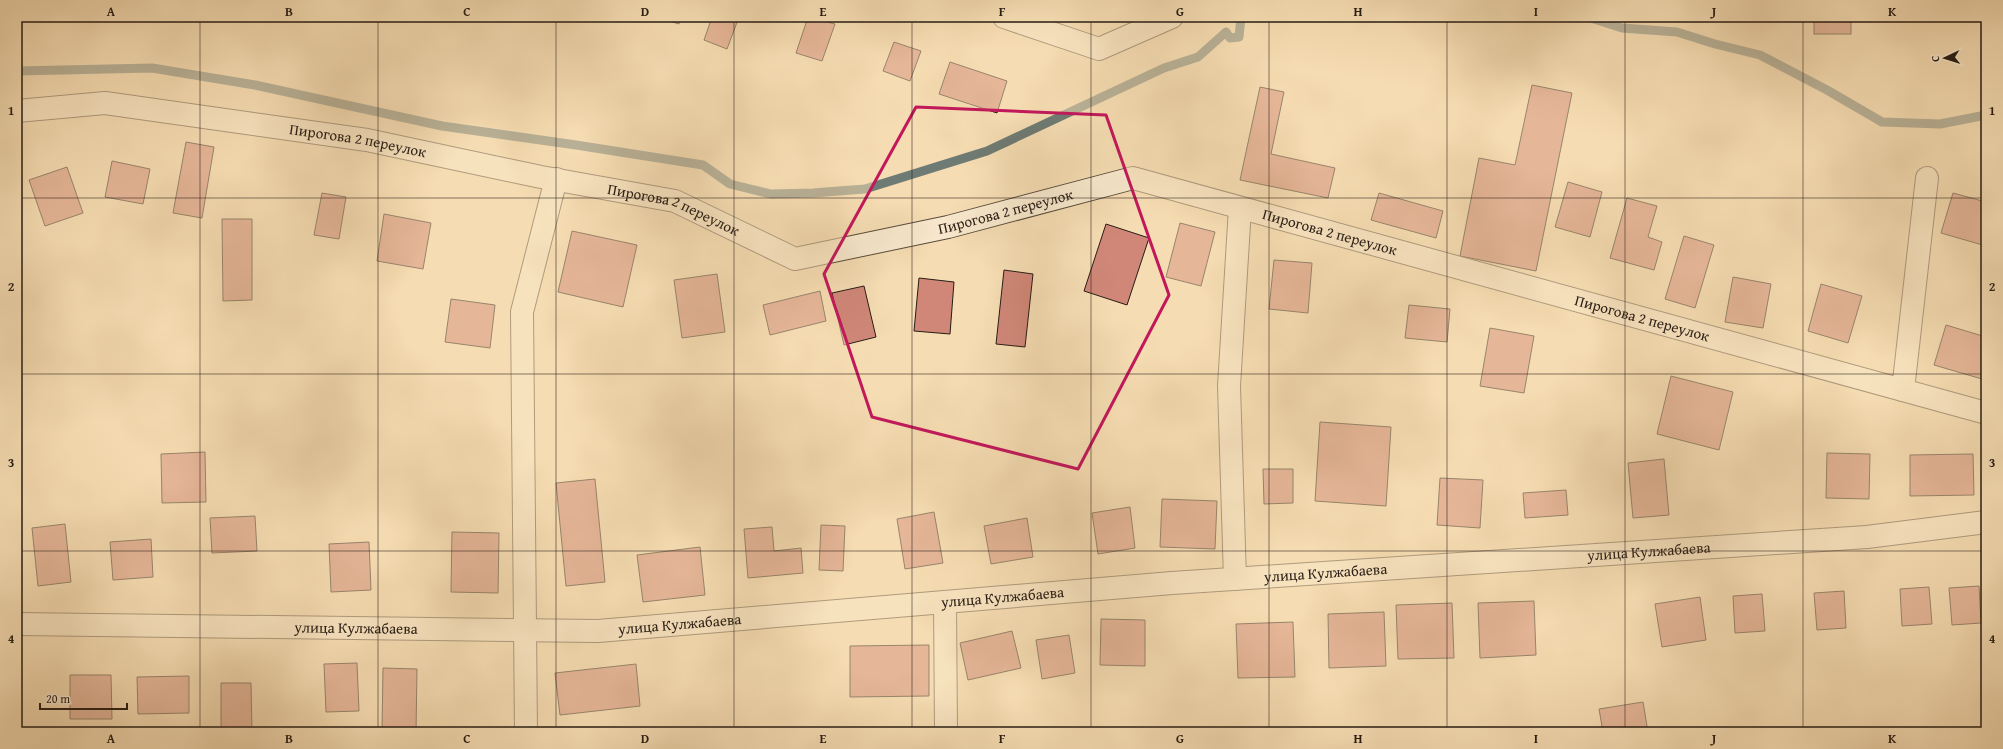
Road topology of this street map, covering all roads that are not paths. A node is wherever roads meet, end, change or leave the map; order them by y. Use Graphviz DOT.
graph roads {
  1 [pos="1004,17"];
  2 [pos="1172,17"];
  3 [pos="17,111"];
  4 [pos="1927,178"];
  5 [pos="556,180"];
  6 [pos="1240,208"];
  7 [pos="1903,390"];
  8 [pos="1986,412"];
  9 [pos="1986,522"];
  10 [pos="1235,579"];
  11 [pos="945,602"];
  12 [pos="17,624"];
  13 [pos="525,630"];
  14 [pos="526,732"];
  15 [pos="946,732"];
  1 -- 2 [label="street"];
  3 -- 5 [label="street, Пирогова 2 переулок"];
  4 -- 7 [label="street"];
  5 -- 6 [label="street, Пирогова 2 переулок"];
  5 -- 13 [label="street"];
  6 -- 7 [label="street, Пирогова 2 переулок"];
  6 -- 10 [label="street"];
  7 -- 8 [label="street, Пирогова 2 переулок"];
  9 -- 10 [label="street, улица Кулжабаева"];
  10 -- 11 [label="street, улица Кулжабаева"];
  11 -- 13 [label="street, улица Кулжабаева"];
  11 -- 15 [label="street"];
  12 -- 13 [label="street, улица Кулжабаева"];
  13 -- 14 [label="street"];
}
